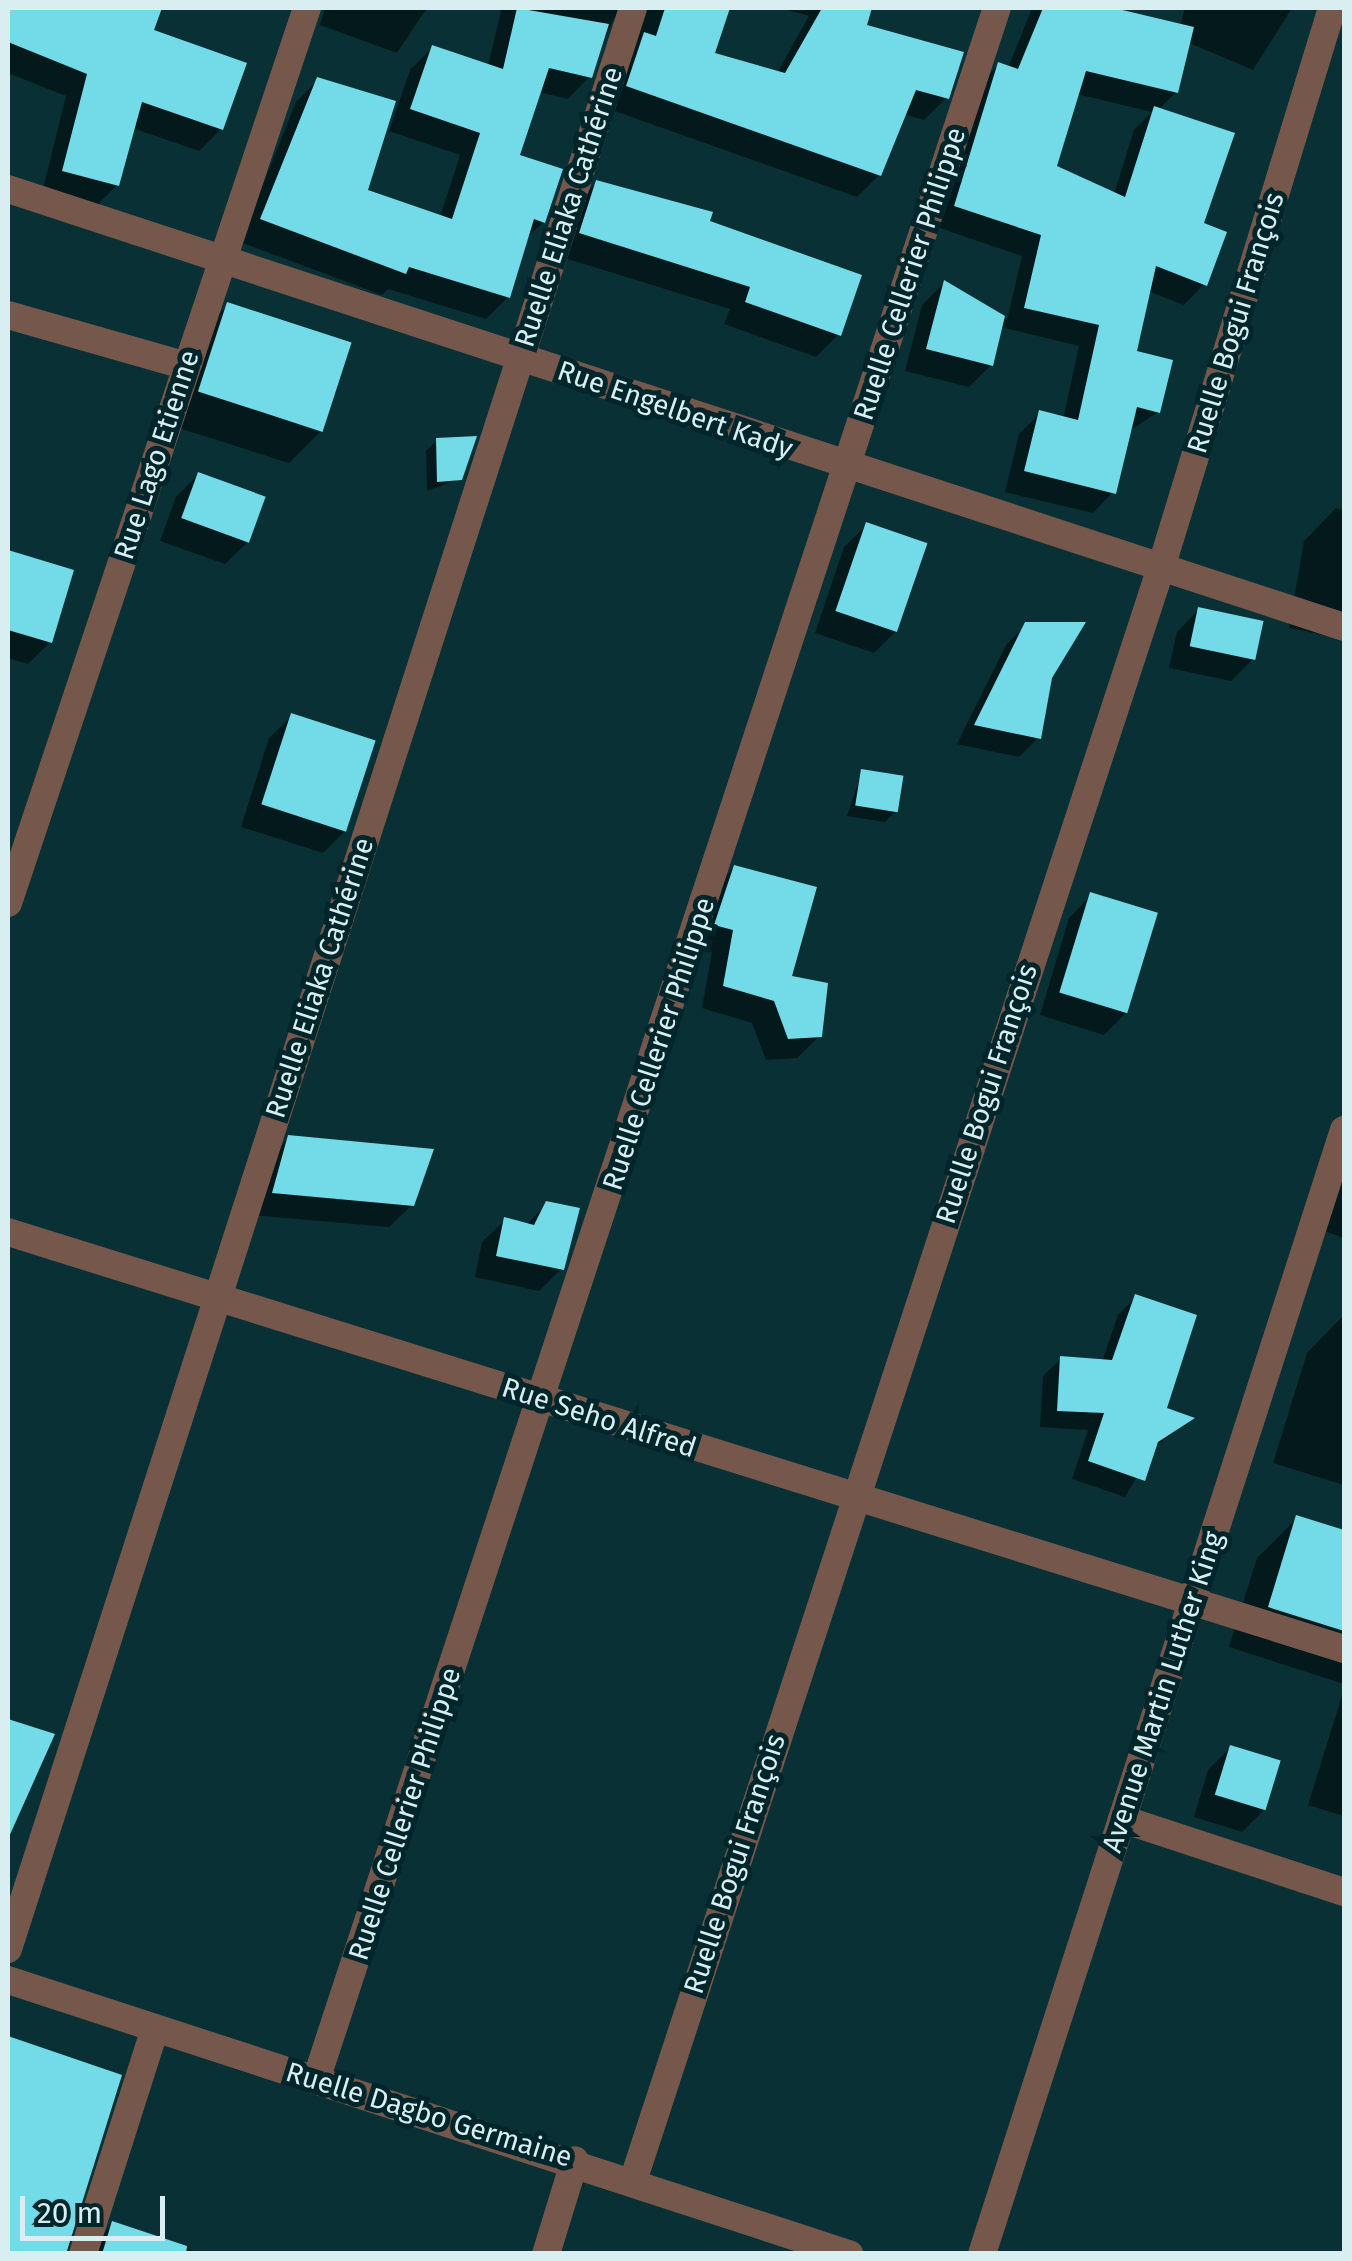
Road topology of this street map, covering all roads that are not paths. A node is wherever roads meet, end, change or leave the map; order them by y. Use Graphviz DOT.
graph roads {
  1 [pos="307,8"];
  2 [pos="633,8"];
  3 [pos="997,8"];
  4 [pos="1332,8"];
  5 [pos="8,189"];
  6 [pos="223,258"];
  7 [pos="8,315"];
  8 [pos="520,358"];
  9 [pos="187,366"];
  10 [pos="848,468"];
  11 [pos="1161,568"];
  12 [pos="1344,627"];
  13 [pos="8,902"];
  14 [pos="1344,1130"];
  15 [pos="8,1232"];
  16 [pos="216,1301"];
  17 [pos="543,1398"];
  18 [pos="852,1502"];
  19 [pos="1192,1601"];
  20 [pos="1344,1649"];
  21 [pos="1122,1819"];
  22 [pos="1344,1892"];
  23 [pos="8,1948"];
  24 [pos="8,1980"];
  25 [pos="155,2029"];
  26 [pos="316,2080"];
  27 [pos="576,2160"];
  28 [pos="634,2178"];
  29 [pos="83,2254"];
  30 [pos="546,2254"];
  31 [pos="849,2254"];
  32 [pos="982,2254"];
  1 -- 6 [label="street, Rue Lago Etienne"];
  2 -- 8 [label="street, Ruelle Eliaka Cathérine"];
  3 -- 10 [label="street, Ruelle Cellerier Philippe"];
  4 -- 11 [label="street, Ruelle Bogui François"];
  5 -- 6 [label="street, Rue Engelbert Kady"];
  6 -- 8 [label="street, Rue Engelbert Kady"];
  6 -- 9 [label="street, Rue Lago Etienne"];
  7 -- 9 [label="street"];
  8 -- 10 [label="street, Rue Engelbert Kady"];
  8 -- 16 [label="street, Ruelle Eliaka Cathérine"];
  9 -- 13 [label="street, Rue Lago Etienne"];
  10 -- 11 [label="street, Rue Engelbert Kady"];
  10 -- 17 [label="street, Ruelle Cellerier Philippe"];
  11 -- 12 [label="street, Rue Engelbert Kady"];
  11 -- 18 [label="street, Ruelle Bogui François"];
  14 -- 19 [label="street, Avenue Martin Luther King"];
  15 -- 16 [label="street, Rue Seho Alfred"];
  16 -- 17 [label="street, Rue Seho Alfred"];
  16 -- 23 [label="street, Ruelle Eliaka Cathérine"];
  17 -- 18 [label="street, Rue Seho Alfred"];
  17 -- 26 [label="street, Ruelle Cellerier Philippe"];
  18 -- 19 [label="street, Rue Seho Alfred"];
  18 -- 28 [label="street, Ruelle Bogui François"];
  19 -- 20 [label="street, Rue Seho Alfred"];
  19 -- 21 [label="street, Avenue Martin Luther King"];
  21 -- 22 [label="street"];
  21 -- 32 [label="street, Avenue Martin Luther King"];
  24 -- 25 [label="street, Ruelle Dagbo Germaine"];
  25 -- 26 [label="street, Ruelle Dagbo Germaine"];
  25 -- 29 [label="street"];
  26 -- 27 [label="street, Ruelle Dagbo Germaine"];
  27 -- 28 [label="street, Ruelle Dagbo Germaine"];
  27 -- 30 [label="street"];
  28 -- 31 [label="street, Ruelle Dagbo Germaine"];
}
